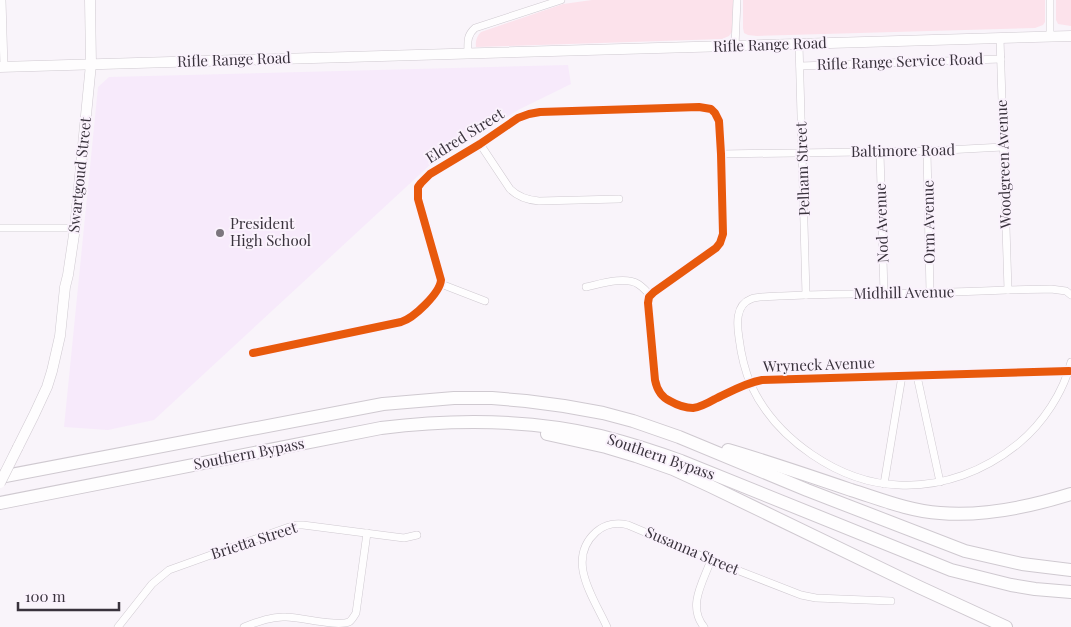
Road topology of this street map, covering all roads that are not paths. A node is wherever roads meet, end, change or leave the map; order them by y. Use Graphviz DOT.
graph roads {
  1 [pos="2,0"];
  2 [pos="85,0"];
  3 [pos="90,0"];
  4 [pos="561,0"];
  5 [pos="737,0"];
  6 [pos="1050,0"];
  7 [pos="1050,36"];
  8 [pos="1071,36"];
  9 [pos="1000,38"];
  10 [pos="799,44"];
  11 [pos="735,46"];
  12 [pos="468,54"];
  13 [pos="1001,59"];
  14 [pos="88,64"];
  15 [pos="800,66"];
  16 [pos="2,67"];
  17 [pos="480,144"];
  18 [pos="1004,148"];
  19 [pos="927,151"];
  20 [pos="880,152"];
  21 [pos="802,153"];
  22 [pos="721,154"];
  23 [pos="619,199"];
  24 [pos="0,228"];
  25 [pos="72,228"];
  26 [pos="441,284"];
  27 [pos="586,287"];
  28 [pos="1008,290"];
  29 [pos="930,293"];
  30 [pos="884,294"];
  31 [pos="650,295"];
  32 [pos="806,295"];
  33 [pos="1071,295"];
  34 [pos="484,300"];
  35 [pos="253,352"];
  36 [pos="1071,362"];
  37 [pos="1069,371"];
  38 [pos="902,376"];
  39 [pos="917,376"];
  40 [pos="750,382"];
  41 [pos="484,421"];
  42 [pos="679,437"];
  43 [pos="0,477"];
  44 [pos="940,482"];
  45 [pos="0,483"];
  46 [pos="884,484"];
  47 [pos="1071,488"];
  48 [pos="1071,494"];
  49 [pos="0,503"];
  50 [pos="1033,504"];
  51 [pos="367,534"];
  52 [pos="417,534"];
  53 [pos="711,560"];
  54 [pos="1071,570"];
  55 [pos="1071,592"];
  56 [pos="892,601"];
  57 [pos="605,626"];
  58 [pos="118,627"];
  59 [pos="244,627"];
  60 [pos="704,627"];
  61 [pos="1006,627"];
  1 -- 16 [label="street"];
  2 -- 14 [label="main road"];
  3 -- 14 [label="main road"];
  4 -- 12 [label="street"];
  5 -- 11 [label="street"];
  6 -- 7 [label="street"];
  7 -- 8 [label="main road, Rifle Range Road"];
  7 -- 9 [label="main road, Rifle Range Road"];
  9 -- 10 [label="main road, Rifle Range Road"];
  9 -- 13 [label="street, Woodgreen Avenue"];
  10 -- 11 [label="main road, Rifle Range Road"];
  10 -- 15 [label="street, Pelham Street"];
  11 -- 12 [label="main road, Rifle Range Road"];
  12 -- 14 [label="main road, Rifle Range Road"];
  13 -- 15 [label="street, Rifle Range Service Road"];
  13 -- 18 [label="street, Woodgreen Avenue"];
  14 -- 16 [label="main road, Rifle Range Road"];
  14 -- 25 [label="main road, Swartgoud Street"];
  15 -- 21 [label="street, Pelham Street"];
  17 -- 22 [label="street, Eldred Street"];
  17 -- 23 [label="street"];
  17 -- 26 [label="street, Eldred Street"];
  18 -- 19 [label="street, Baltimore Road"];
  18 -- 28 [label="street, Woodgreen Avenue"];
  19 -- 20 [label="street, Baltimore Road"];
  19 -- 29 [label="street, Orm Avenue"];
  20 -- 21 [label="street, Baltimore Road"];
  20 -- 30 [label="street, Nod Avenue"];
  21 -- 22 [label="street, Baltimore Road"];
  21 -- 32 [label="street, Pelham Street"];
  22 -- 31 [label="street"];
  24 -- 25 [label="street"];
  25 -- 45 [label="main road, Swartgoud Street, bridge"];
  26 -- 34 [label="street"];
  26 -- 35 [label="street"];
  27 -- 31 [label="street"];
  28 -- 29 [label="street, Midhill Avenue"];
  28 -- 33 [label="street, Midhill Avenue"];
  29 -- 30 [label="street, Midhill Avenue"];
  30 -- 32 [label="street, Midhill Avenue"];
  31 -- 40 [label="street, Wryneck Avenue"];
  32 -- 40 [label="street, Midhill Avenue"];
  36 -- 37 [label="street"];
  37 -- 39 [label="street, Wryneck Avenue"];
  37 -- 44 [label="street"];
  38 -- 39 [label="street, Wryneck Avenue"];
  38 -- 40 [label="street, Wryneck Avenue"];
  38 -- 46 [label="street"];
  39 -- 44 [label="street"];
  40 -- 46 [label="street"];
  41 -- 49 [label="highway, Southern Bypass"];
  41 -- 55 [label="highway, Southern Bypass"];
  41 -- 61 [label="highway"];
  42 -- 43 [label="highway, Southern Bypass"];
  42 -- 50 [label="highway"];
  42 -- 54 [label="highway, Southern Bypass"];
  44 -- 46 [label="street"];
  47 -- 50 [label="highway"];
  48 -- 50 [label="highway"];
  51 -- 52 [label="street, Brietta Street"];
  51 -- 58 [label="street, Brietta Street"];
  51 -- 59 [label="street"];
  53 -- 56 [label="street, Susanna Street"];
  53 -- 57 [label="street, Susanna Street"];
  53 -- 60 [label="street"];
}
